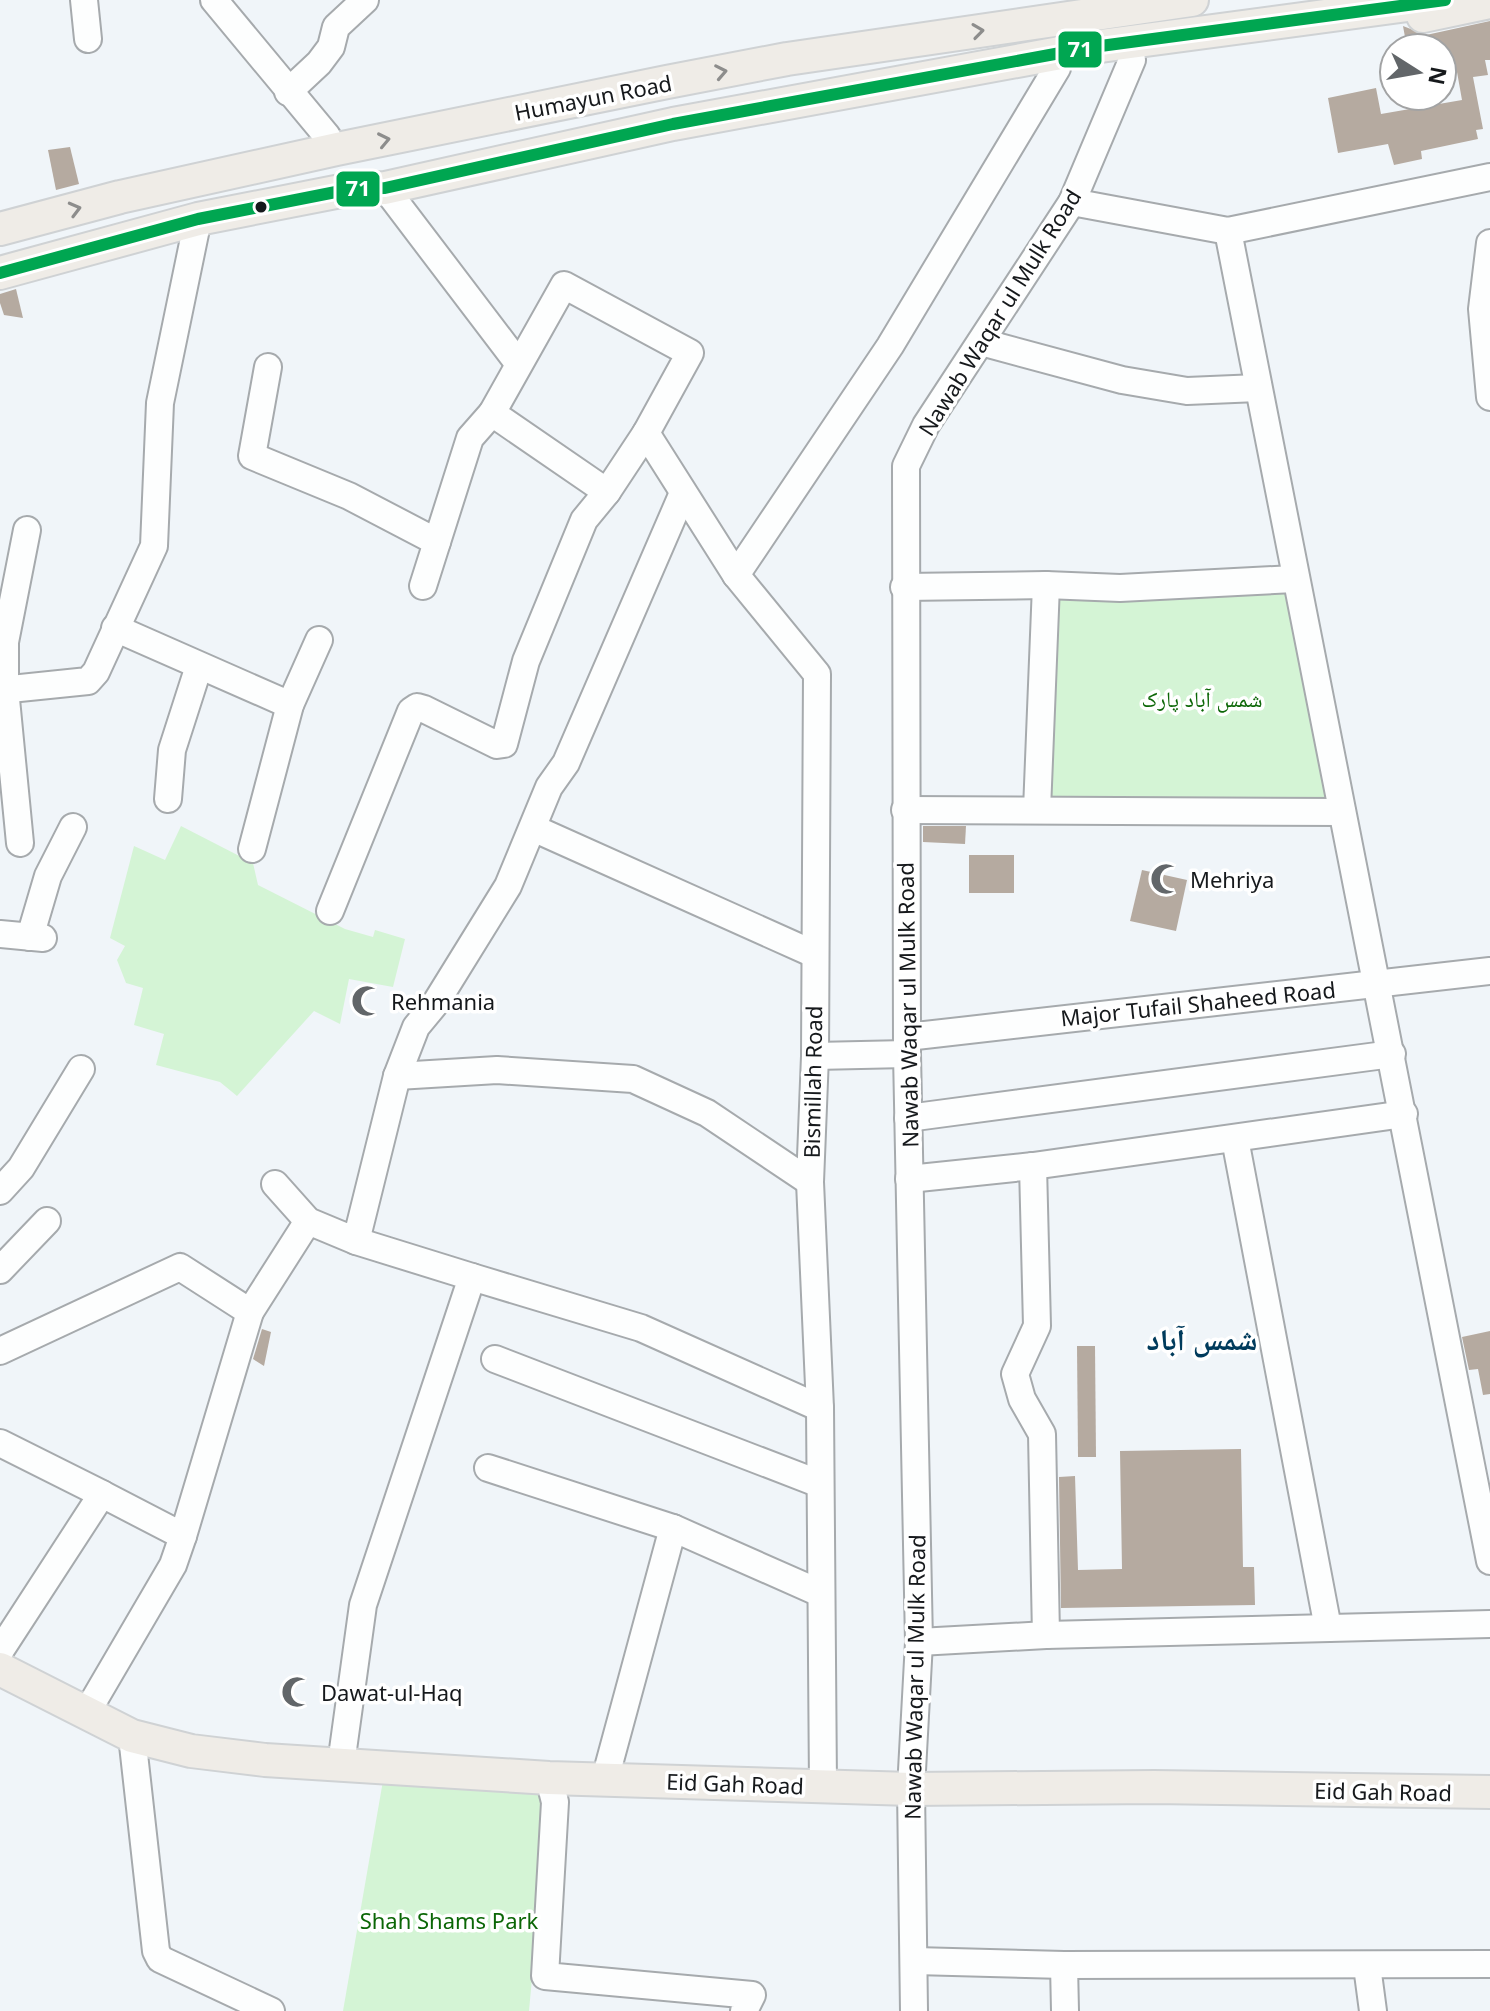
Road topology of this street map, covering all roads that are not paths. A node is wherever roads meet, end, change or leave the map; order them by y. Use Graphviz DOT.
graph roads {
  1 [pos="84,0"];
  2 [pos="214,0"];
  3 [pos="365,0"];
  4 [pos="1192,0"];
  5 [pos="1445,0"];
  6 [pos="1490,2"];
  7 [pos="88,39"];
  8 [pos="1132,60"];
  9 [pos="978,68"];
  10 [pos="1057,68"];
  11 [pos="288,92"];
  12 [pos="327,136"];
  13 [pos="1490,177"];
  14 [pos="385,188"];
  15 [pos="1072,202"];
  16 [pos="198,219"];
  17 [pos="0,229"];
  18 [pos="1228,231"];
  19 [pos="1490,243"];
  20 [pos="0,273"];
  21 [pos="981,342"];
  22 [pos="518,363"];
  23 [pos="268,367"];
  24 [pos="1258,388"];
  25 [pos="1490,397"];
  26 [pos="492,413"];
  27 [pos="646,433"];
  28 [pos="607,492"];
  29 [pos="683,493"];
  30 [pos="27,530"];
  31 [pos="437,542"];
  32 [pos="736,575"];
  33 [pos="1294,579"];
  34 [pos="1046,585"];
  35 [pos="423,586"];
  36 [pos="904,587"];
  37 [pos="115,628"];
  38 [pos="319,640"];
  39 [pos="199,666"];
  40 [pos="2,690"];
  41 [pos="290,705"];
  42 [pos="168,799"];
  43 [pos="905,810"];
  44 [pos="1037,810"];
  45 [pos="1342,812"];
  46 [pos="73,827"];
  47 [pos="533,828"];
  48 [pos="20,843"];
  49 [pos="252,849"];
  50 [pos="330,911"];
  51 [pos="0,934"];
  52 [pos="814,954"];
  53 [pos="1490,971"];
  54 [pos="1377,983"];
  55 [pos="907,1046"];
  56 [pos="1392,1054"];
  57 [pos="815,1056"];
  58 [pos="81,1069"];
  59 [pos="397,1076"];
  60 [pos="1404,1114"];
  61 [pos="908,1118"];
  62 [pos="1235,1139"];
  63 [pos="1033,1166"];
  64 [pos="909,1179"];
  65 [pos="810,1182"];
  66 [pos="275,1184"];
  67 [pos="0,1191"];
  68 [pos="47,1221"];
  69 [pos="308,1221"];
  70 [pos="356,1241"];
  71 [pos="0,1270"];
  72 [pos="472,1277"];
  73 [pos="250,1312"];
  74 [pos="0,1351"];
  75 [pos="495,1359"];
  76 [pos="820,1408"];
  77 [pos="0,1443"];
  78 [pos="488,1468"];
  79 [pos="820,1484"];
  80 [pos="102,1494"];
  81 [pos="673,1528"];
  82 [pos="183,1536"];
  83 [pos="1490,1561"];
  84 [pos="820,1593"];
  85 [pos="1490,1624"];
  86 [pos="1328,1628"];
  87 [pos="1046,1635"];
  88 [pos="919,1642"];
  89 [pos="0,1651"];
  90 [pos="0,1669"];
  91 [pos="87,1712"];
  92 [pos="132,1736"];
  93 [pos="341,1764"];
  94 [pos="549,1778"];
  95 [pos="605,1779"];
  96 [pos="823,1786"];
  97 [pos="911,1789"];
  98 [pos="1490,1792"];
  99 [pos="915,1961"];
  100 [pos="1490,1964"];
  101 [pos="1064,1965"];
  102 [pos="1367,1966"];
  103 [pos="271,2011"];
  104 [pos="744,2011"];
  105 [pos="914,2011"];
  106 [pos="1065,2011"];
  107 [pos="1373,2011"];
  1 -- 7 [label="street"];
  2 -- 11 [label="street"];
  3 -- 11 [label="street"];
  17 -- 4 [label="main road, Humayun Road, one-way"];
  5 -- 9 [label="main road, Humayun Road"];
  6 -- 8 [label="main road"];
  8 -- 10 [label="main road"];
  8 -- 15 [label="street, Nawab Waqar ul Mulk Road"];
  9 -- 10 [label="main road"];
  9 -- 14 [label="main road, Humayun Road"];
  10 -- 32 [label="street"];
  11 -- 12 [label="street"];
  13 -- 18 [label="street"];
  14 -- 16 [label="main road, Humayun Road"];
  14 -- 22 [label="street"];
  15 -- 18 [label="street"];
  15 -- 21 [label="street, Nawab Waqar ul Mulk Road"];
  16 -- 20 [label="main road, Humayun Road"];
  16 -- 37 [label="street"];
  18 -- 24 [label="street"];
  19 -- 25 [label="street"];
  21 -- 24 [label="street"];
  21 -- 36 [label="street, Nawab Waqar ul Mulk Road"];
  22 -- 26 [label="street"];
  22 -- 27 [label="street"];
  23 -- 31 [label="street"];
  24 -- 33 [label="street"];
  26 -- 28 [label="street"];
  26 -- 31 [label="street"];
  27 -- 28 [label="street"];
  27 -- 29 [label="street, Bismillah Road"];
  28 -- 50 [label="street"];
  29 -- 32 [label="street, Bismillah Road"];
  29 -- 47 [label="street"];
  30 -- 40 [label="street"];
  31 -- 35 [label="street"];
  32 -- 52 [label="street, Bismillah Road"];
  33 -- 34 [label="street"];
  33 -- 45 [label="street"];
  34 -- 36 [label="street"];
  34 -- 44 [label="street"];
  36 -- 43 [label="street, Nawab Waqar ul Mulk Road"];
  37 -- 39 [label="street"];
  37 -- 40 [label="street"];
  38 -- 41 [label="street"];
  39 -- 41 [label="street"];
  39 -- 42 [label="street"];
  40 -- 48 [label="street"];
  41 -- 49 [label="street"];
  43 -- 44 [label="street"];
  43 -- 55 [label="street, Nawab Waqar ul Mulk Road"];
  44 -- 45 [label="street"];
  45 -- 54 [label="street"];
  46 -- 51 [label="street"];
  47 -- 52 [label="street"];
  47 -- 59 [label="street"];
  52 -- 57 [label="street, Bismillah Road"];
  53 -- 54 [label="street, Major Tufail Shaheed Road"];
  54 -- 55 [label="street, Major Tufail Shaheed Road"];
  54 -- 56 [label="street"];
  55 -- 57 [label="street, Major Tufail Shaheed Road"];
  55 -- 61 [label="street, Nawab Waqar ul Mulk Road"];
  56 -- 60 [label="street"];
  56 -- 61 [label="street"];
  57 -- 65 [label="street, Bismillah Road"];
  58 -- 67 [label="street"];
  59 -- 65 [label="street"];
  59 -- 70 [label="street"];
  60 -- 62 [label="street"];
  60 -- 83 [label="street"];
  61 -- 64 [label="street, Nawab Waqar ul Mulk Road"];
  62 -- 63 [label="street"];
  62 -- 86 [label="street"];
  63 -- 64 [label="street"];
  63 -- 87 [label="street"];
  64 -- 88 [label="street, Nawab Waqar ul Mulk Road"];
  65 -- 76 [label="street, Bismillah Road"];
  66 -- 69 [label="street"];
  68 -- 71 [label="street"];
  69 -- 70 [label="street"];
  69 -- 73 [label="street"];
  70 -- 72 [label="street"];
  72 -- 76 [label="street"];
  72 -- 93 [label="street"];
  73 -- 74 [label="street"];
  73 -- 82 [label="street"];
  75 -- 79 [label="street"];
  76 -- 79 [label="street, Bismillah Road"];
  77 -- 80 [label="street"];
  78 -- 81 [label="street"];
  79 -- 84 [label="street, Bismillah Road"];
  80 -- 82 [label="street"];
  80 -- 89 [label="street"];
  81 -- 84 [label="street"];
  81 -- 95 [label="street"];
  82 -- 91 [label="street"];
  84 -- 96 [label="street, Bismillah Road"];
  85 -- 86 [label="street"];
  86 -- 87 [label="street"];
  87 -- 88 [label="street"];
  88 -- 97 [label="street, Nawab Waqar ul Mulk Road"];
  90 -- 91 [label="main road, Eid Gah Road"];
  91 -- 92 [label="main road, Eid Gah Road"];
  92 -- 93 [label="main road, Eid Gah Road"];
  92 -- 103 [label="street"];
  93 -- 94 [label="main road, Eid Gah Road"];
  94 -- 95 [label="main road, Eid Gah Road"];
  94 -- 104 [label="street"];
  95 -- 96 [label="main road, Eid Gah Road"];
  96 -- 97 [label="main road, Eid Gah Road"];
  97 -- 98 [label="main road, Eid Gah Road"];
  97 -- 99 [label="street, Nawab Waqar ul Mulk Road"];
  99 -- 101 [label="street"];
  99 -- 105 [label="street, Nawab Waqar ul Mulk Road"];
  100 -- 102 [label="street"];
  101 -- 102 [label="street"];
  101 -- 106 [label="street"];
  102 -- 107 [label="street"];
}
